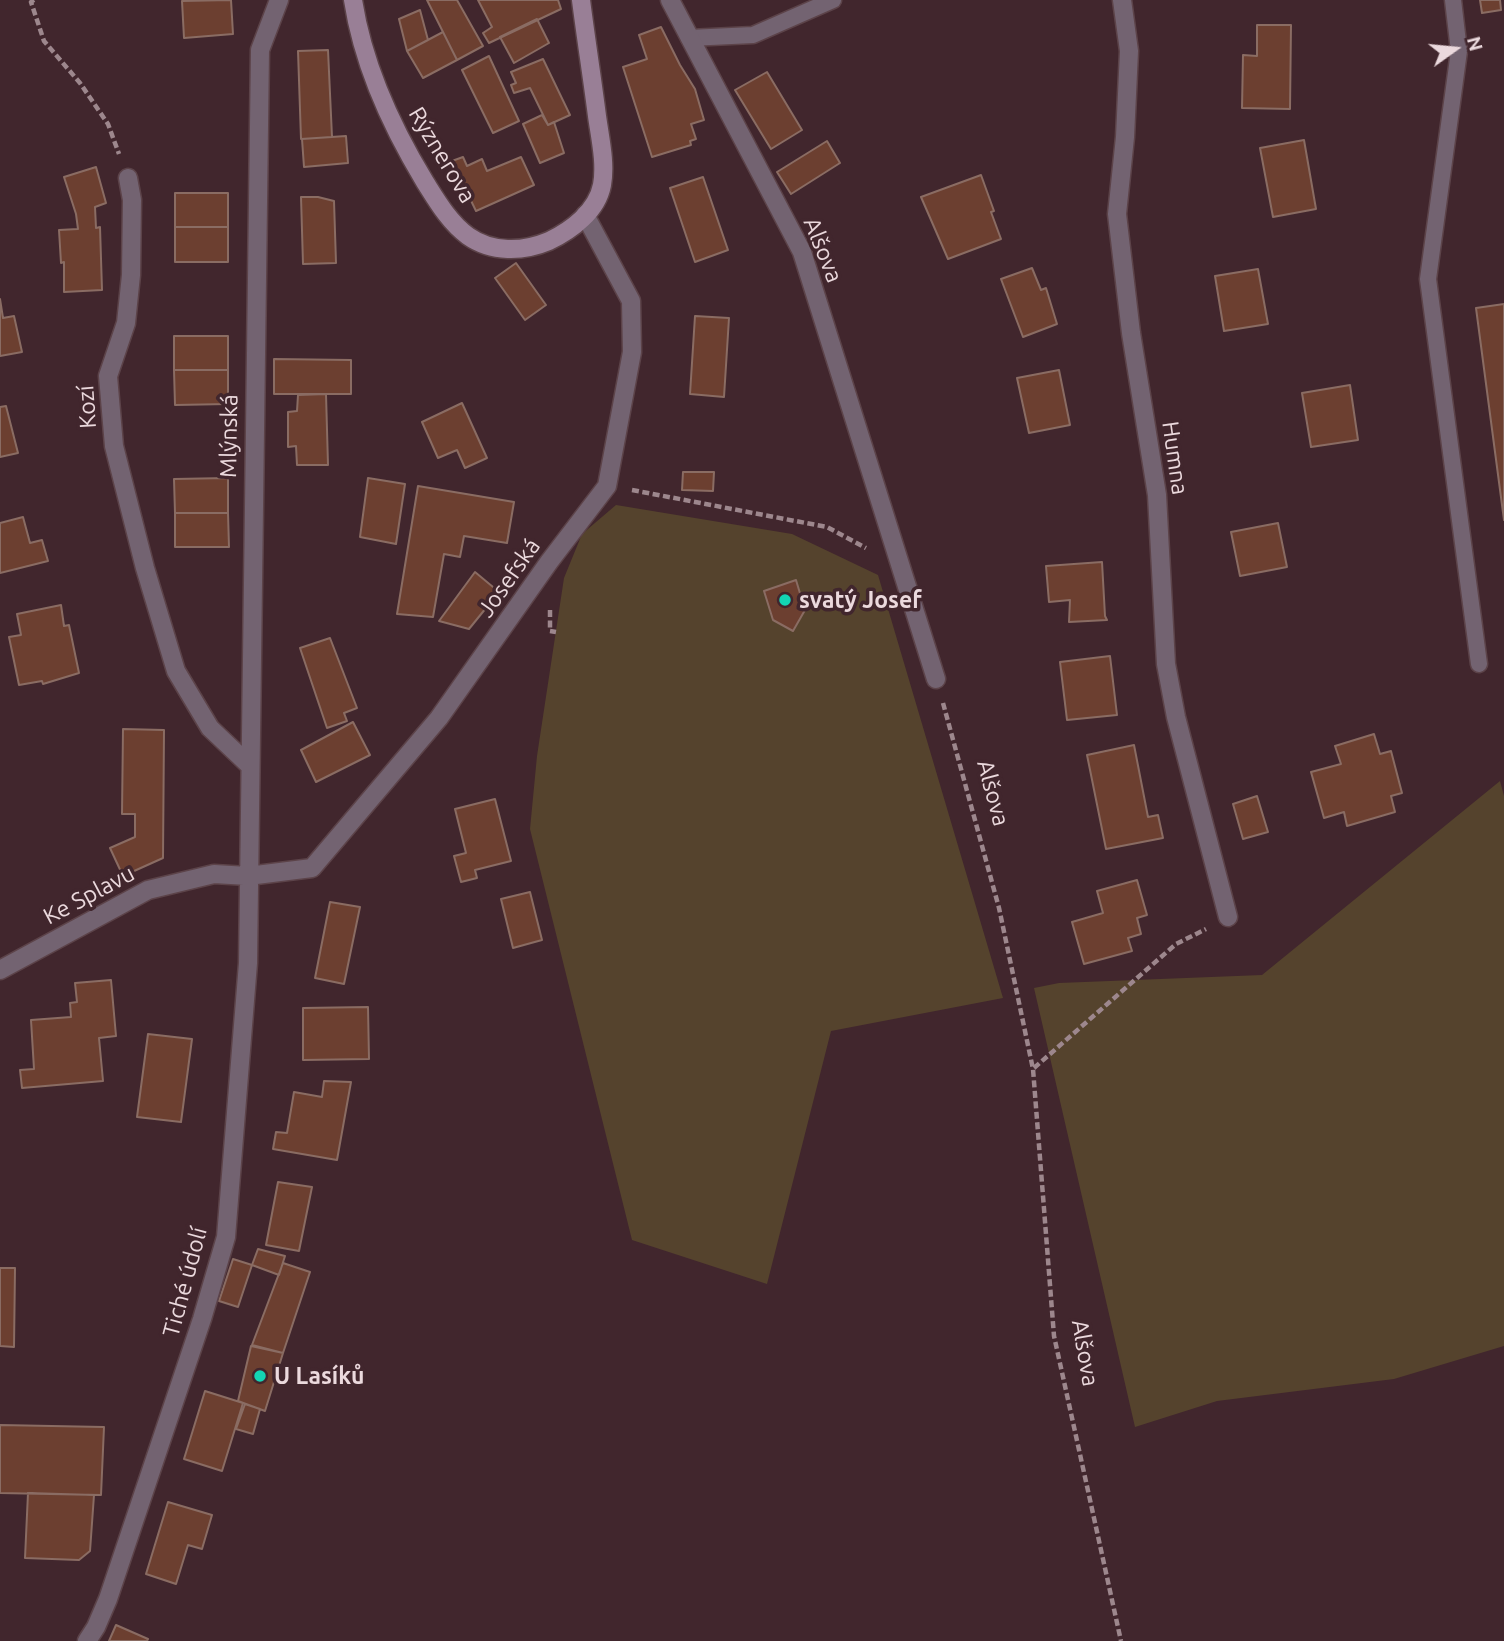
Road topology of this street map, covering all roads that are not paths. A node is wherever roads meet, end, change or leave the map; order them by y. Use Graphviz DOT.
graph roads {
  1 [pos="279,0"];
  2 [pos="353,0"];
  3 [pos="582,0"];
  4 [pos="670,0"];
  5 [pos="833,0"];
  6 [pos="1122,0"];
  7 [pos="1453,0"];
  8 [pos="689,38"];
  9 [pos="128,178"];
  10 [pos="585,215"];
  11 [pos="1479,664"];
  12 [pos="936,679"];
  13 [pos="249,765"];
  14 [pos="248,876"];
  15 [pos="1228,917"];
  16 [pos="0,970"];
  17 [pos="87,1641"];
  1 -- 13 [label="street, Mlýnská"];
  2 -- 10 [label="street, Rýznerova"];
  3 -- 10 [label="street, Rýznerova"];
  4 -- 8 [label="street, Alšova"];
  5 -- 8 [label="lane"];
  6 -- 15 [label="street, Humna"];
  7 -- 11 [label="lane"];
  8 -- 12 [label="street, Alšova"];
  9 -- 13 [label="street, Kozí"];
  10 -- 14 [label="street, Josefská"];
  13 -- 14 [label="street, Mlýnská"];
  14 -- 16 [label="street, Ke Splavu"];
  14 -- 17 [label="street, Tiché údolí"];
}
